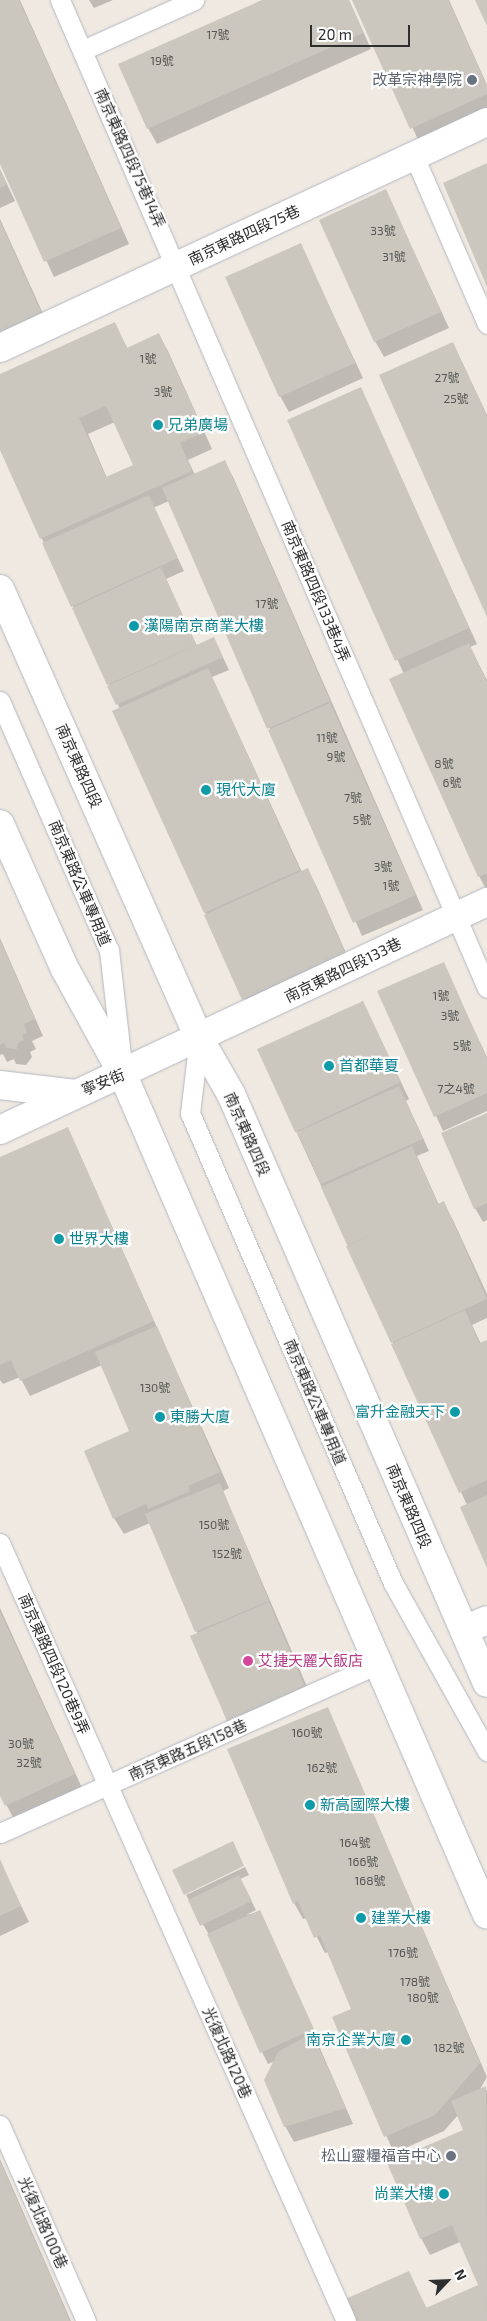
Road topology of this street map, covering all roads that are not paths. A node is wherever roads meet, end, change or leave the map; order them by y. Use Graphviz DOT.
graph roads {
  1 [pos="60,0"];
  2 [pos="194,0"];
  3 [pos="83,50"];
  4 [pos="487,122"];
  5 [pos="414,156"];
  6 [pos="178,266"];
  7 [pos="487,324"];
  8 [pos="0,348"];
  9 [pos="0,589"];
  10 [pos="0,702"];
  11 [pos="0,824"];
  12 [pos="487,902"];
  13 [pos="455,917"];
  14 [pos="487,988"];
  15 [pos="199,1038"];
  16 [pos="123,1075"];
  17 [pos="0,1085"];
  18 [pos="75,1094"];
  19 [pos="0,1130"];
  20 [pos="0,1543"];
  21 [pos="475,1625"];
  22 [pos="376,1665"];
  23 [pos="487,1683"];
  24 [pos="487,1751"];
  25 [pos="108,1785"];
  26 [pos="0,1833"];
  27 [pos="487,1915"];
  28 [pos="0,2125"];
  29 [pos="86,2321"];
  30 [pos="346,2321"];
  1 -- 3 [label="lane, 南京東路四段75巷14弄"];
  2 -- 3 [label="lane"];
  3 -- 6 [label="lane, 南京東路四段75巷14弄"];
  4 -- 5 [label="main road, 南京東路四段75巷"];
  5 -- 6 [label="main road, 南京東路四段75巷"];
  5 -- 7 [label="lane"];
  6 -- 8 [label="main road, 南京東路四段75巷"];
  6 -- 13 [label="lane, 南京東路四段133巷4弄"];
  9 -- 15 [label="main road, 南京東路四段"];
  10 -- 16 [label="lane, 南京東路公車專用道"];
  11 -- 16 [label="main road"];
  12 -- 13 [label="main road, 南京東路四段133巷"];
  13 -- 14 [label="lane, 南京東路四段133巷4弄"];
  13 -- 15 [label="main road, 南京東路四段133巷"];
  15 -- 16 [label="main road, 寧安街"];
  15 -- 21 [label="main road, 南京東路四段"];
  15 -- 24 [label="lane, 南京東路公車專用道"];
  16 -- 18 [label="main road, 寧安街"];
  16 -- 22 [label="main road"];
  17 -- 18 [label="main road, 寧安街"];
  18 -- 19 [label="main road"];
  20 -- 25 [label="lane, 南京東路四段120巷9弄"];
  21 -- 23 [label="main road, 南京東路四段"];
  22 -- 25 [label="lane, 南京東路五段158巷"];
  22 -- 27 [label="main road"];
  25 -- 26 [label="lane, 南京東路五段158巷"];
  25 -- 30 [label="lane, 光復北路120巷"];
  28 -- 29 [label="lane, 光復北路100巷"];
}
